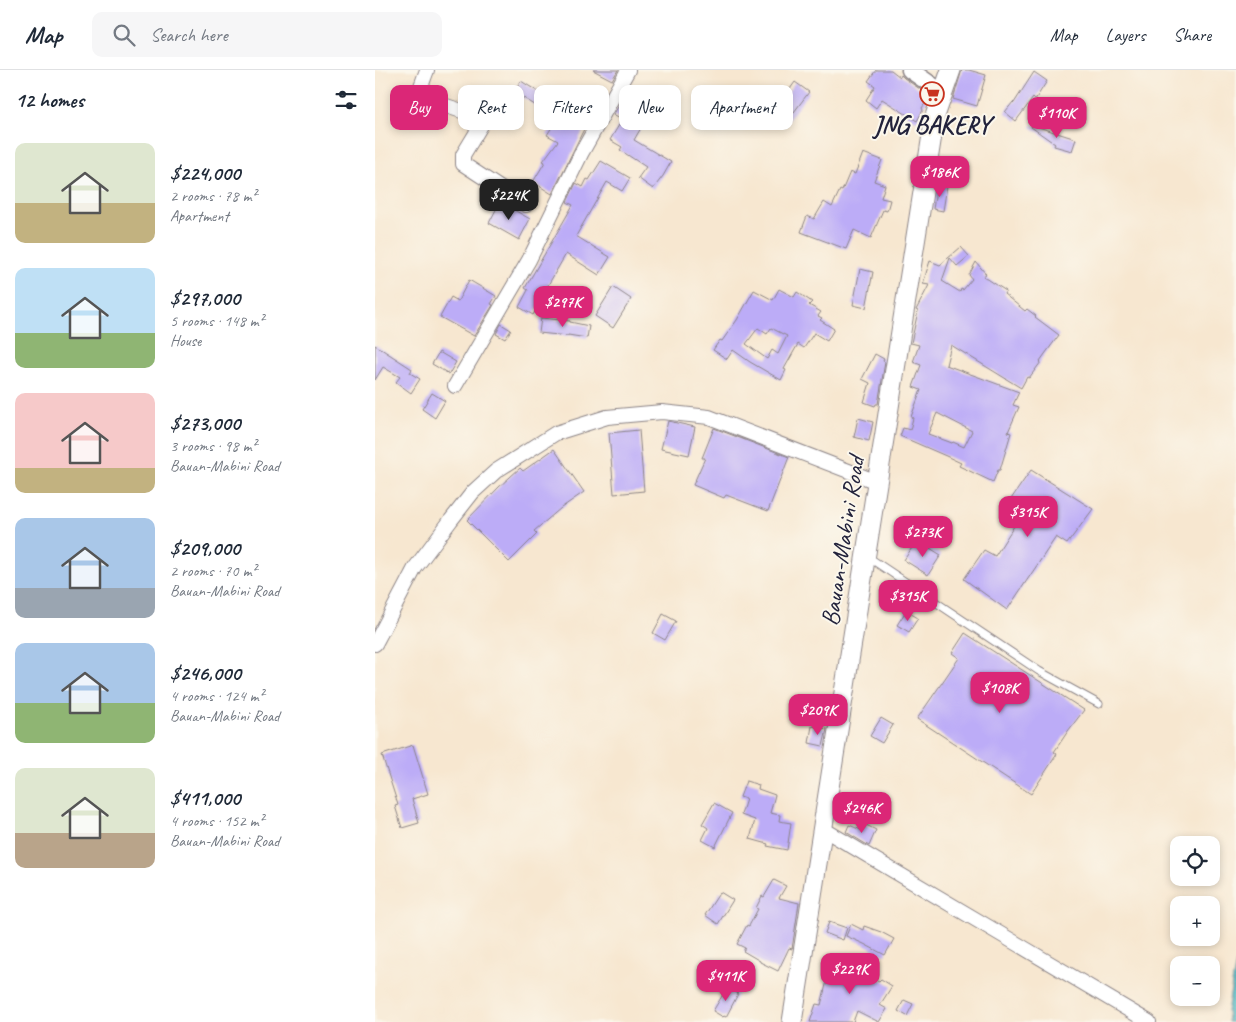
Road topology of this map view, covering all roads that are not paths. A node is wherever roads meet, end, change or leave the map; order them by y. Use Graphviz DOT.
graph roads {
  1 [pos="427,70"];
  2 [pos="628,70"];
  3 [pos="910,70"];
  4 [pos="951,70"];
  5 [pos="943,93"];
  6 [pos="526,205"];
  7 [pos="455,386"];
  8 [pos="877,482"];
  9 [pos="865,556"];
  10 [pos="375,644"];
  11 [pos="1099,704"];
  12 [pos="823,829"];
  13 [pos="792,1022"];
  14 [pos="1149,1022"];
  1 -- 6 [label="street"];
  2 -- 7 [label="street"];
  3 -- 5 [label="street"];
  4 -- 5 [label="main road, Bauan-Mabini Road"];
  5 -- 8 [label="main road, Bauan-Mabini Road"];
  8 -- 9 [label="main road, Bauan-Mabini Road"];
  8 -- 10 [label="street"];
  9 -- 11 [label="lane"];
  9 -- 12 [label="main road, Bauan-Mabini Road"];
  12 -- 13 [label="main road, Bauan-Mabini Road"];
  12 -- 14 [label="street"];
}
